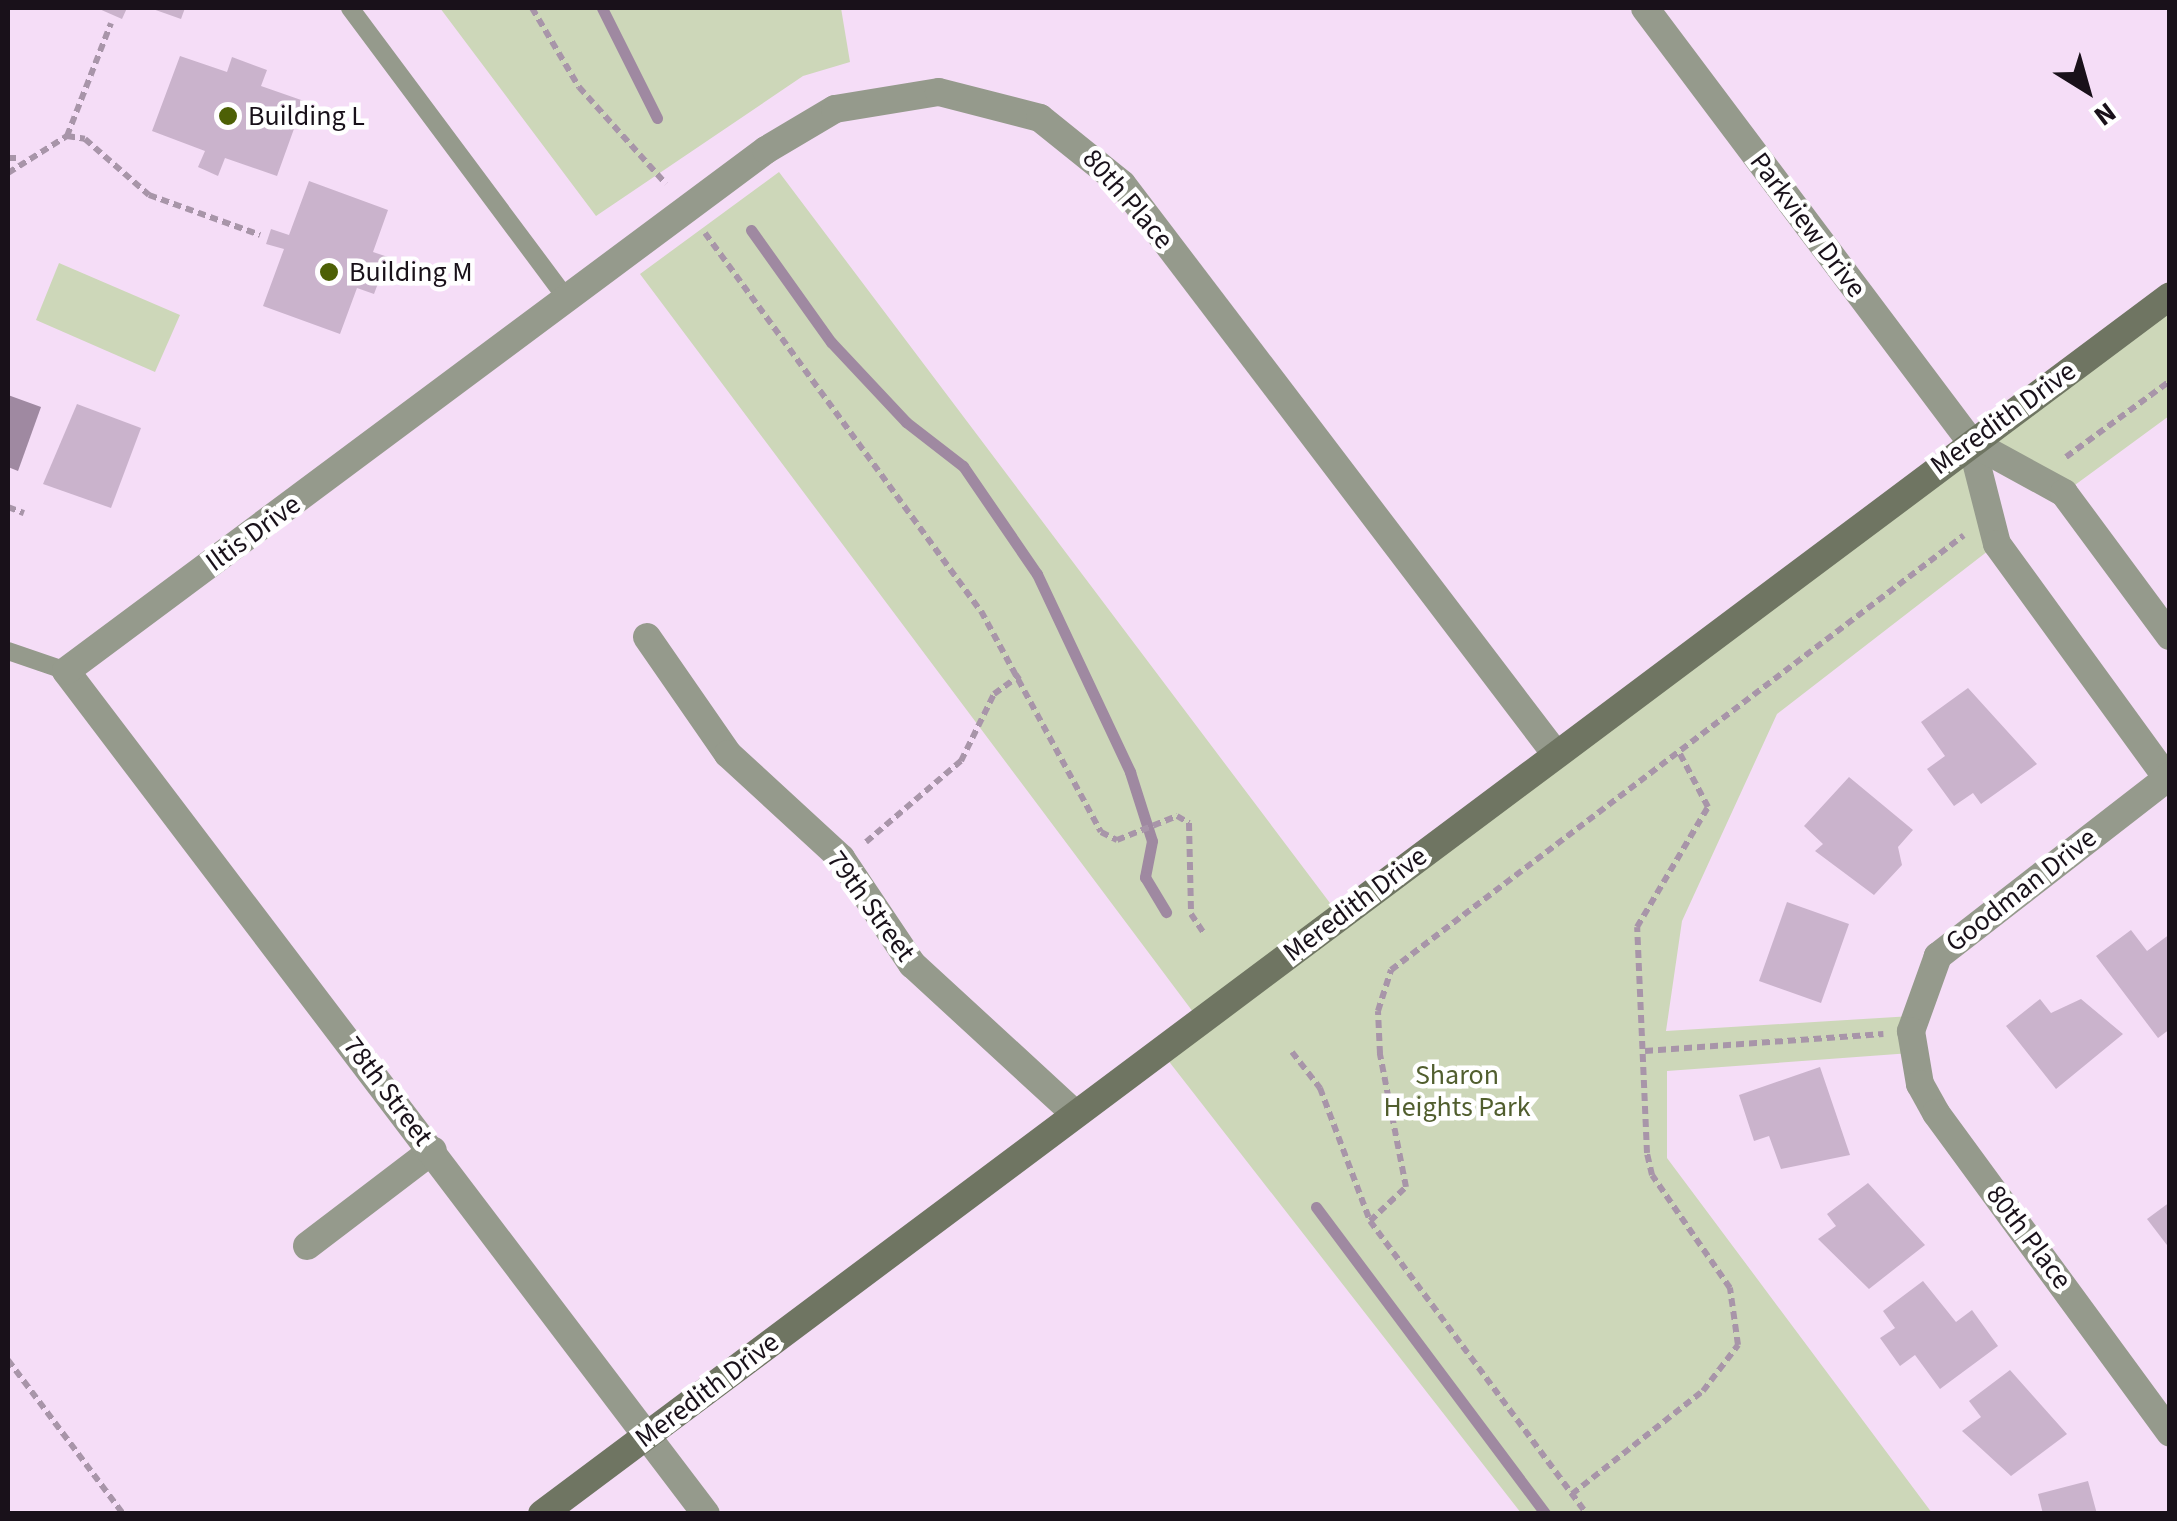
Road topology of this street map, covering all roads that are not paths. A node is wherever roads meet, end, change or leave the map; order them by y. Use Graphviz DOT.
graph roads {
  1 [pos="350,8"];
  2 [pos="1645,8"];
  3 [pos="2170,296"];
  4 [pos="567,299"];
  5 [pos="440,394"];
  6 [pos="1971,442"];
  7 [pos="2170,636"];
  8 [pos="647,637"];
  9 [pos="8,651"];
  10 [pos="66,671"];
  11 [pos="1555,752"];
  12 [pos="2168,779"];
  13 [pos="1911,1032"];
  14 [pos="1075,1114"];
  15 [pos="433,1150"];
  16 [pos="306,1246"];
  17 [pos="2168,1424"];
  18 [pos="647,1435"];
  19 [pos="542,1514"];
  20 [pos="706,1514"];
  1 -- 4 [label="lane"];
  2 -- 6 [label="street, Parkview Drive"];
  3 -- 6 [label="main road, Meredith Drive"];
  4 -- 5 [label="street, 80th Place"];
  4 -- 11 [label="street, 80th Place"];
  5 -- 10 [label="street, Iltis Drive"];
  6 -- 7 [label="street, Parkview Drive"];
  6 -- 11 [label="main road, Meredith Drive"];
  6 -- 12 [label="street, Parkview Drive"];
  8 -- 14 [label="street, 79th Street"];
  9 -- 10 [label="lane"];
  10 -- 15 [label="street, 78th Street"];
  11 -- 14 [label="main road, Meredith Drive"];
  12 -- 13 [label="street, Goodman Drive"];
  13 -- 17 [label="street, 80th Place"];
  14 -- 18 [label="main road, Meredith Drive"];
  15 -- 16 [label="street"];
  15 -- 18 [label="street, 78th Street"];
  18 -- 19 [label="main road, Meredith Drive"];
  18 -- 20 [label="street, 78th Street"];
}
